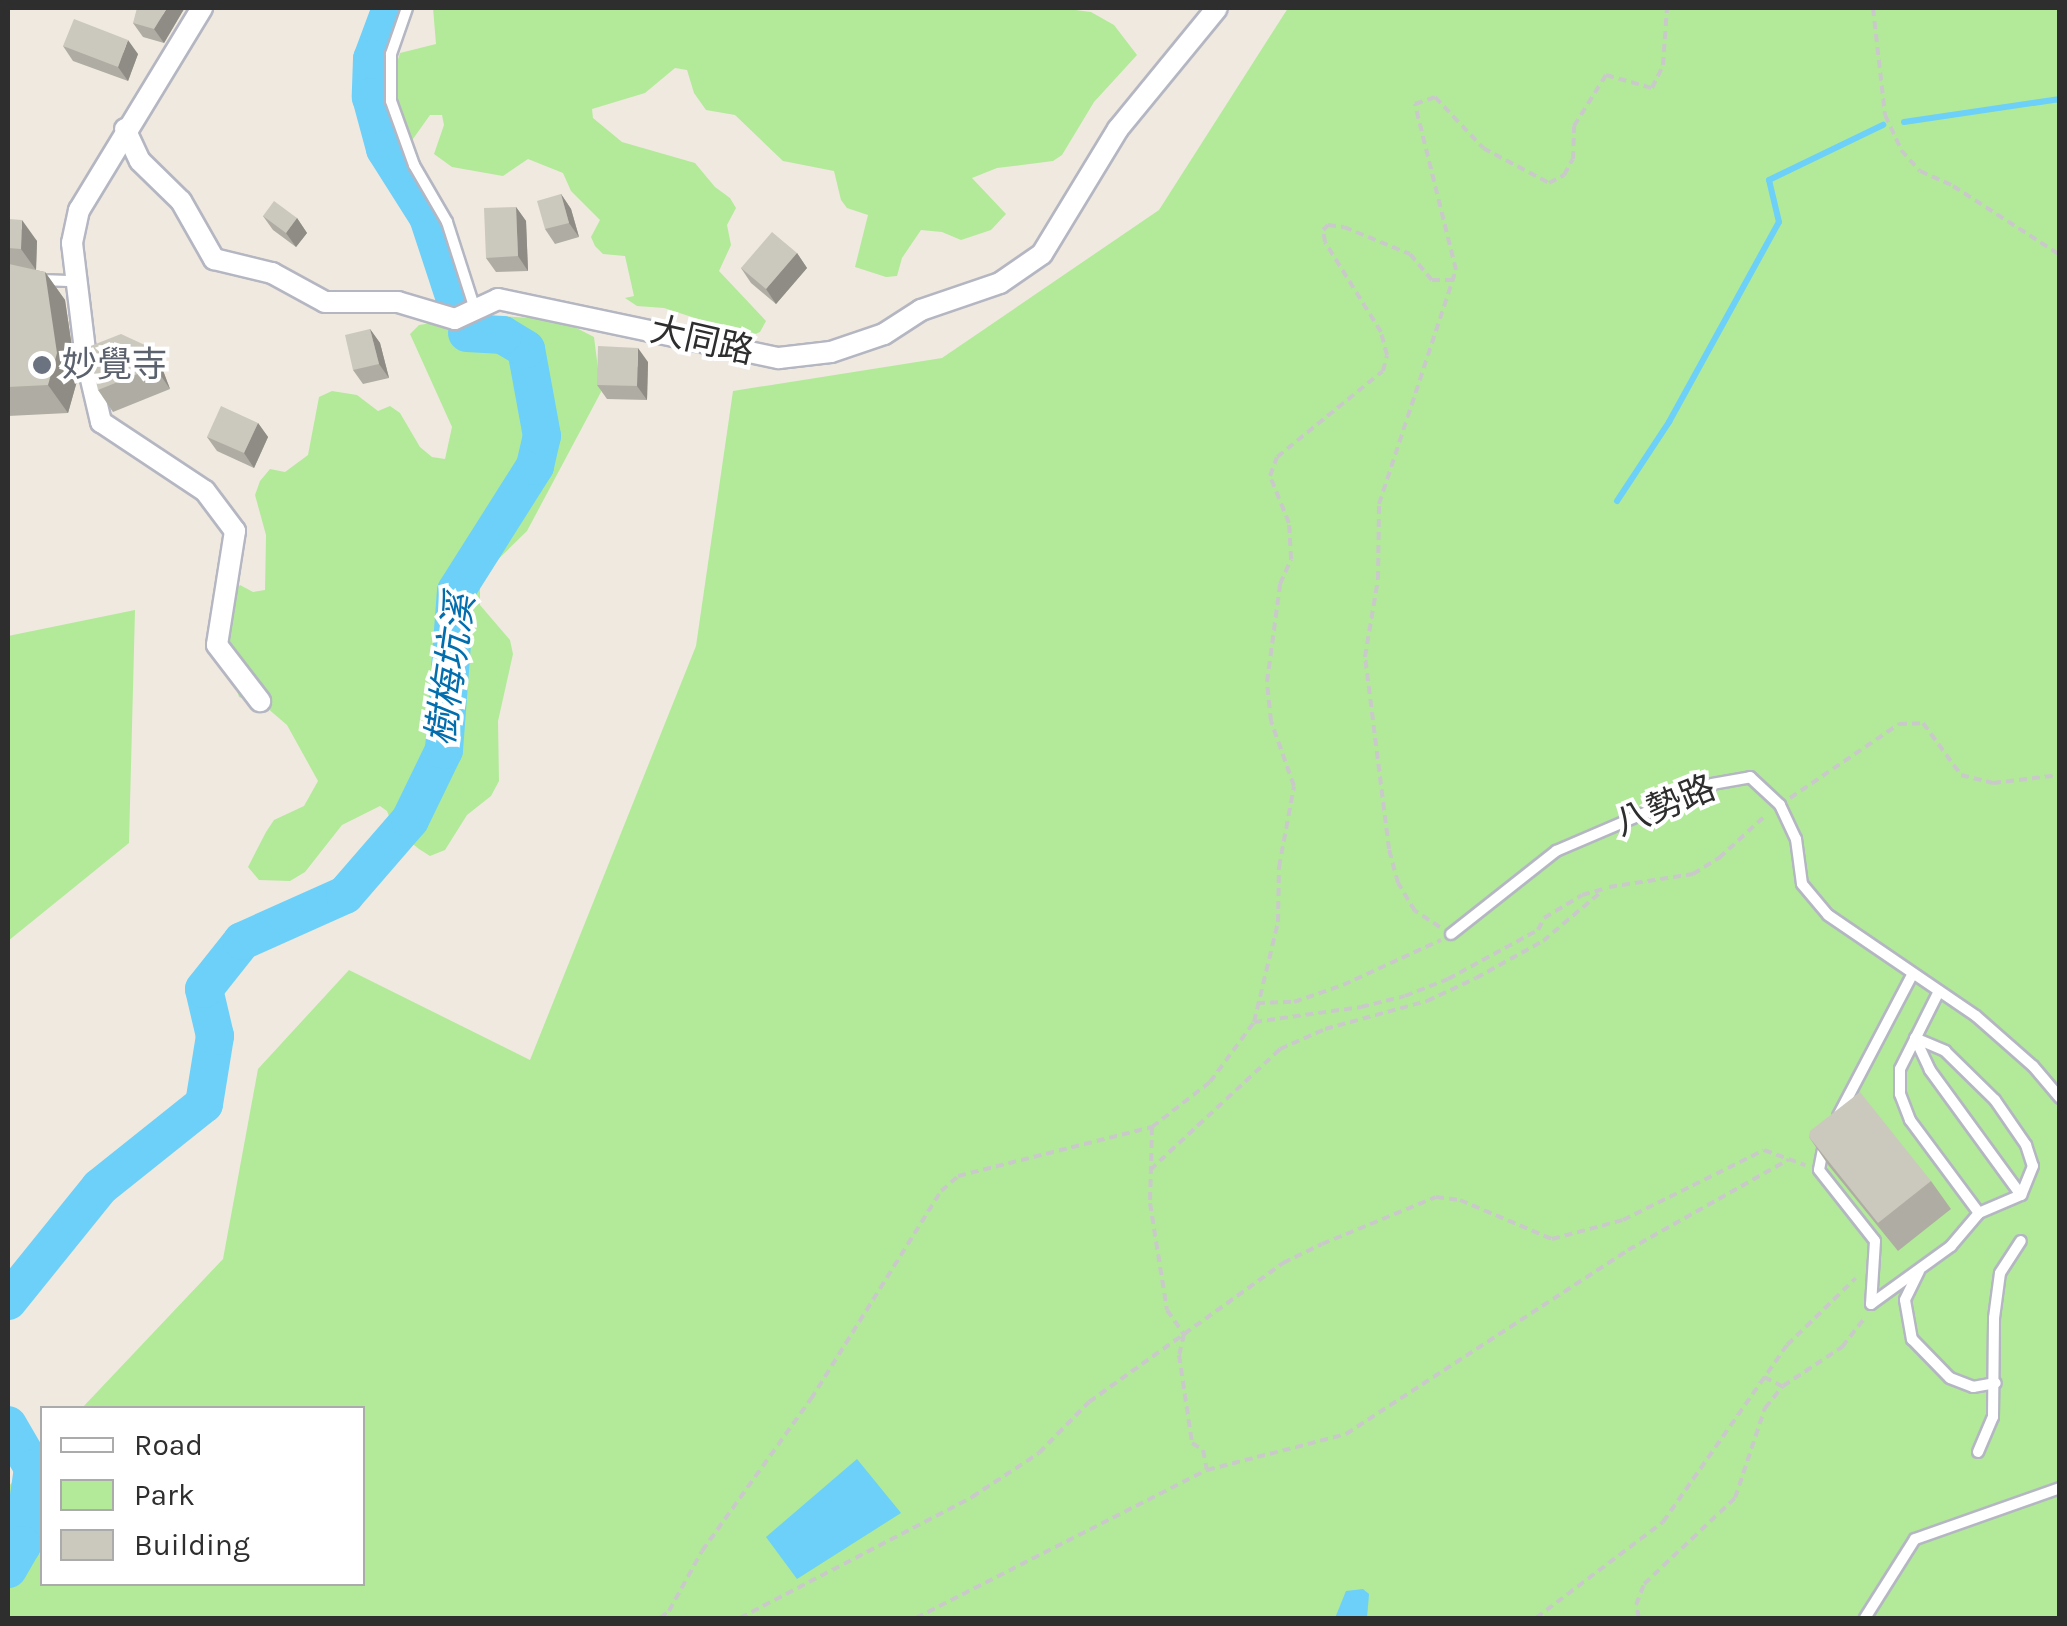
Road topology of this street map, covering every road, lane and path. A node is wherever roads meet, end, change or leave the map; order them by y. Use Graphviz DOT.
graph roads {
  1 [pos="202,8"];
  2 [pos="407,8"];
  3 [pos="1217,8"];
  4 [pos="1667,8"];
  5 [pos="1873,8"];
  6 [pos="125,129"];
  7 [pos="2060,255"];
  8 [pos="29,280"];
  9 [pos="1452,280"];
  10 [pos="78,281"];
  11 [pos="476,310"];
  12 [pos="260,701"];
  13 [pos="2060,775"];
  14 [pos="1780,805"];
  15 [pos="1607,888"];
  16 [pos="1451,934"];
  17 [pos="1913,973"];
  18 [pos="1939,991"];
  19 [pos="1258,1003"];
  20 [pos="1254,1022"];
  21 [pos="1915,1038"];
  22 [pos="2060,1098"];
  23 [pos="1152,1126"];
  24 [pos="1150,1170"];
  25 [pos="2022,1195"];
  26 [pos="1979,1213"];
  27 [pos="2022,1241"];
  28 [pos="1874,1261"];
  29 [pos="1921,1268"];
  30 [pos="1871,1304"];
  31 [pos="1184,1334"];
  32 [pos="1764,1377"];
  33 [pos="1996,1383"];
  34 [pos="1783,1386"];
  35 [pos="1978,1452"];
  36 [pos="1207,1470"];
  37 [pos="2060,1488"];
  38 [pos="660,1618"];
  39 [pos="740,1618"];
  40 [pos="916,1618"];
  41 [pos="1536,1618"];
  42 [pos="1639,1618"];
  43 [pos="1865,1618"];
  1 -- 6 [label="street"];
  2 -- 11 [label="lane"];
  3 -- 11 [label="street, 大同路"];
  4 -- 9 [label="path"];
  5 -- 7 [label="path"];
  6 -- 10 [label="street"];
  6 -- 11 [label="street, 大同路"];
  8 -- 10 [label="lane"];
  9 -- 16 [label="path"];
  9 -- 19 [label="path"];
  10 -- 12 [label="street"];
  13 -- 14 [label="path"];
  14 -- 15 [label="path"];
  14 -- 16 [label="lane, 八勢路"];
  14 -- 17 [label="lane"];
  15 -- 20 [label="path"];
  15 -- 24 [label="path"];
  16 -- 19 [label="path"];
  17 -- 18 [label="lane"];
  17 -- 28 [label="lane"];
  18 -- 21 [label="lane"];
  18 -- 22 [label="lane"];
  19 -- 20 [label="path"];
  20 -- 23 [label="path"];
  21 -- 25 [label="lane"];
  21 -- 25 [label="lane"];
  21 -- 26 [label="lane"];
  23 -- 24 [label="path"];
  23 -- 38 [label="path"];
  24 -- 31 [label="path"];
  25 -- 26 [label="lane"];
  26 -- 29 [label="lane"];
  27 -- 33 [label="lane"];
  28 -- 30 [label="lane"];
  28 -- 32 [label="path"];
  29 -- 30 [label="lane"];
  29 -- 33 [label="lane"];
  30 -- 34 [label="path"];
  31 -- 36 [label="path"];
  31 -- 36 [label="path"];
  31 -- 39 [label="path"];
  32 -- 34 [label="path"];
  32 -- 41 [label="path"];
  33 -- 35 [label="lane"];
  34 -- 42 [label="path"];
  36 -- 40 [label="path"];
  37 -- 43 [label="lane"];
}
